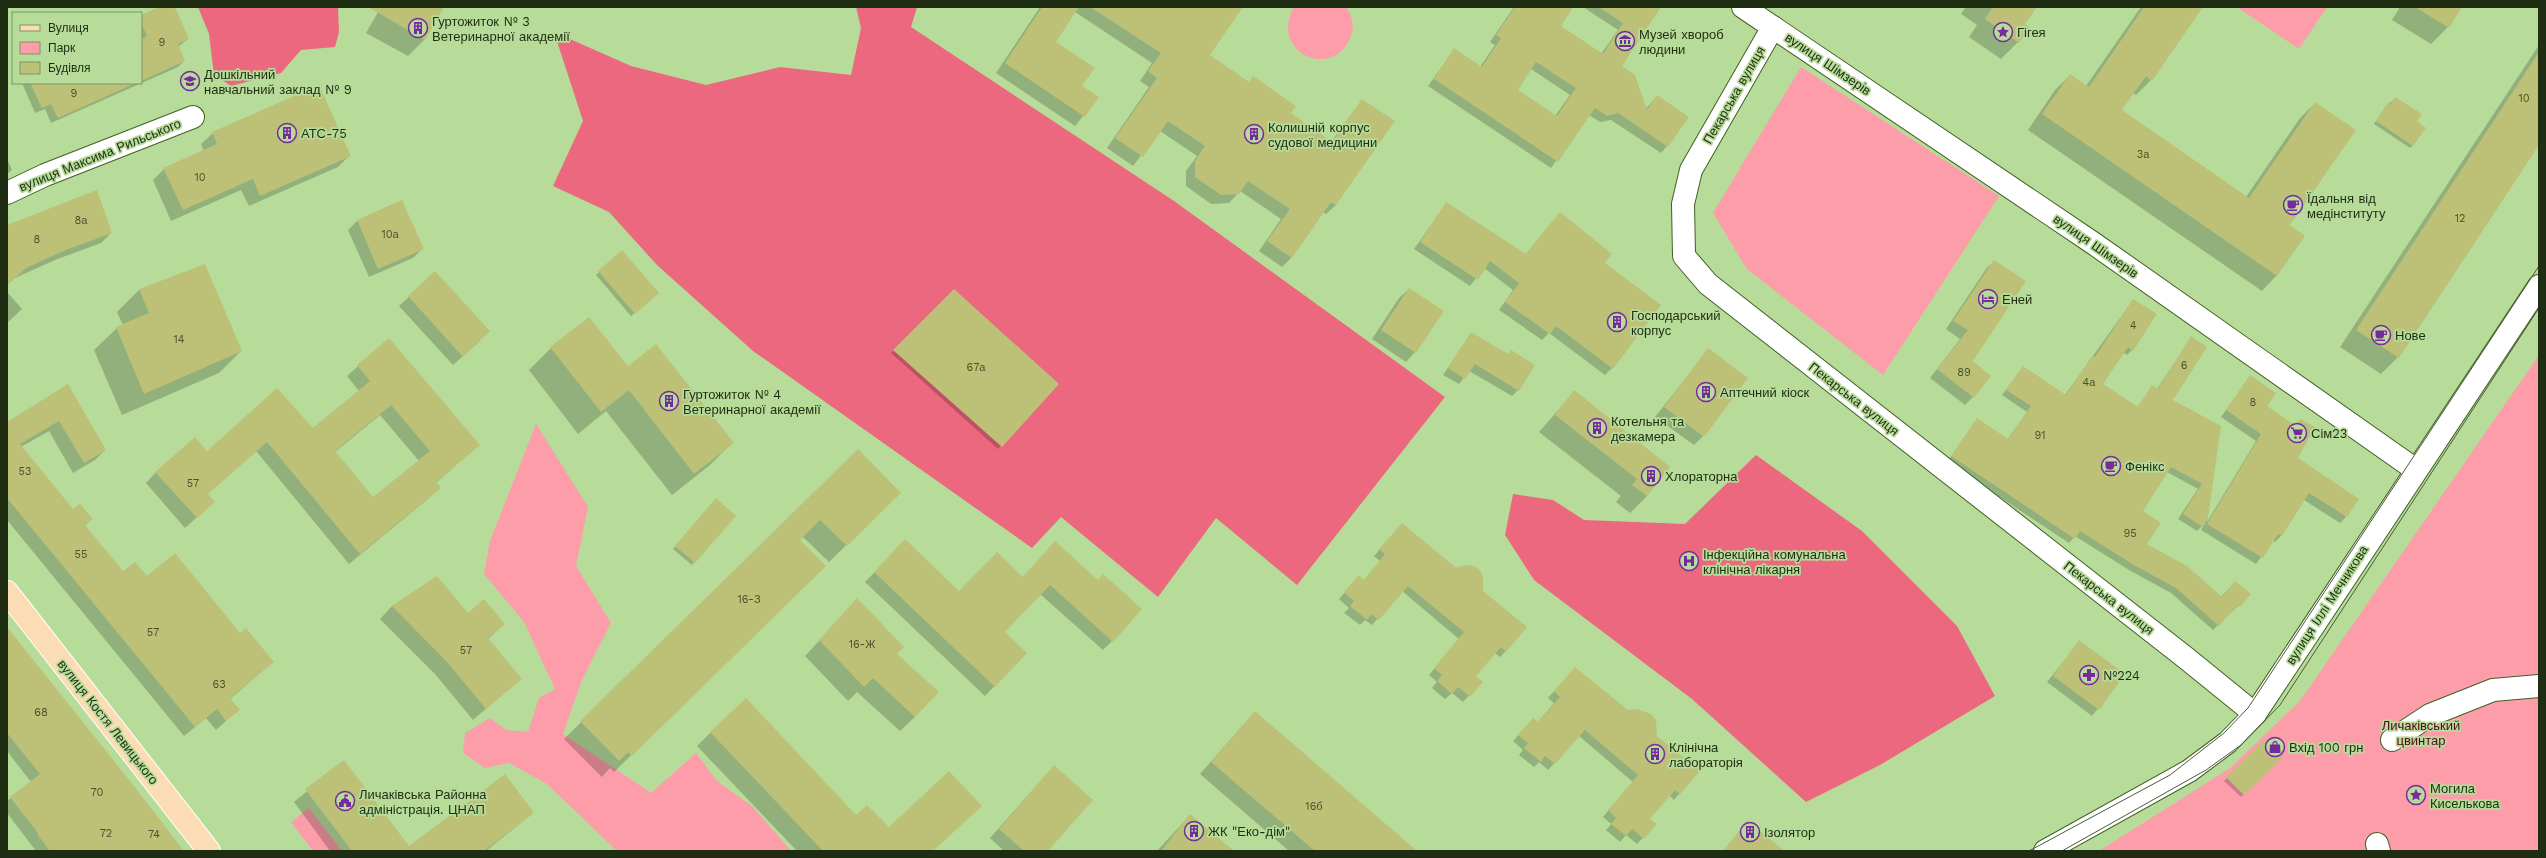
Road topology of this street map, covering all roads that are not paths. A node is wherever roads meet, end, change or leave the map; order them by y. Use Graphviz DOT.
graph roads {
  1 [pos="1743,7"];
  2 [pos="1773,27"];
  3 [pos="193,117"];
  4 [pos="7,193"];
  5 [pos="2539,286"];
  6 [pos="2416,470"];
  7 [pos="7,592"];
  8 [pos="2539,686"];
  9 [pos="2255,714"];
  10 [pos="2392,740"];
  11 [pos="209,851"];
  12 [pos="2044,851"];
  1 -- 2 [label="street"];
  2 -- 6 [label="street, вулиця Шімзерів"];
  2 -- 9 [label="street, Пекарська вулиця"];
  3 -- 4 [label="street, вулиця Максима Рильського"];
  5 -- 6 [label="street, вулиця Іллі Мечникова"];
  6 -- 9 [label="street, вулиця Іллі Мечникова"];
  7 -- 11 [label="main road, вулиця Костя Левицького"];
  8 -- 10 [label="street"];
  9 -- 12 [label="street, вулиця Іллі Мечникова"];
}
